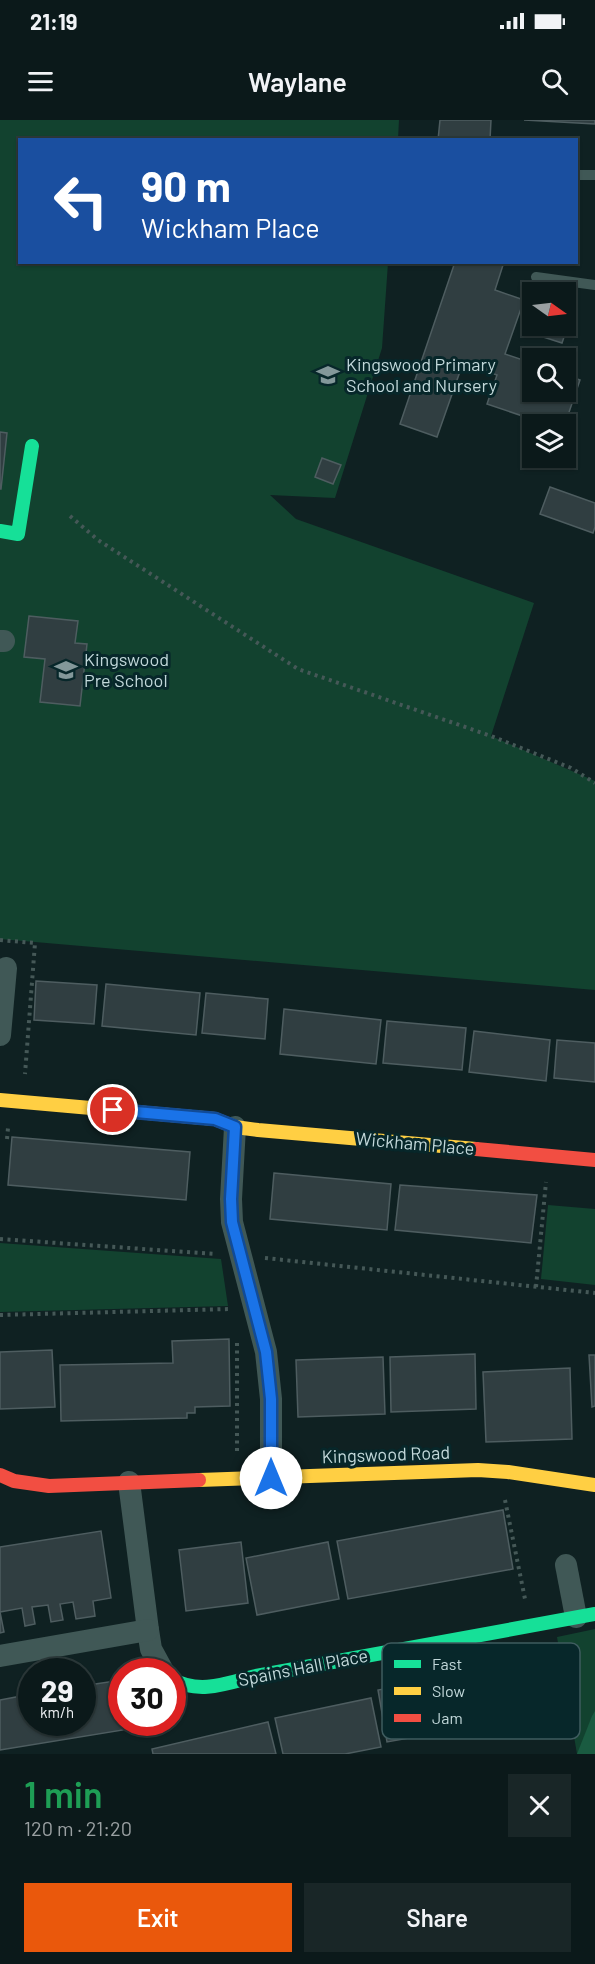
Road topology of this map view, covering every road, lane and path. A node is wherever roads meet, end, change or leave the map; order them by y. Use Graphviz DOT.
graph roads {
  1 [pos="578,175"];
  2 [pos="595,175"];
  3 [pos="536,277"];
  4 [pos="595,285"];
  5 [pos="32,446"];
  6 [pos="70,516"];
  7 [pos="0,531"];
  8 [pos="595,783"];
  9 [pos="0,940"];
  10 [pos="6,968"];
  11 [pos="0,1035"];
  12 [pos="25,1077"];
  13 [pos="0,1100"];
  14 [pos="10,1124"];
  15 [pos="235,1127"];
  16 [pos="7,1139"];
  17 [pos="595,1160"];
  18 [pos="546,1182"];
  19 [pos="0,1239"];
  20 [pos="225,1255"];
  21 [pos="257,1258"];
  22 [pos="536,1287"];
  23 [pos="595,1293"];
  24 [pos="232,1298"];
  25 [pos="233,1309"];
  26 [pos="0,1315"];
  27 [pos="234,1318"];
  28 [pos="237,1334"];
  29 [pos="237,1462"];
  30 [pos="0,1475"];
  31 [pos="271,1478"];
  32 [pos="129,1482"];
  33 [pos="595,1485"];
  34 [pos="504,1496"];
  35 [pos="566,1565"];
  36 [pos="525,1600"];
  37 [pos="585,1615"];
  38 [pos="148,1630"];
  39 [pos="434,1643"];
  40 [pos="382,1653"];
  41 [pos="0,1656"];
  42 [pos="156,1658"];
  43 [pos="186,1685"];
  1 -- 2 [label="lane"];
  3 -- 4 [label="lane"];
  5 -- 7 [label="street"];
  6 -- 8 [label="path"];
  9 -- 12 [label="path"];
  10 -- 11 [label="street"];
  13 -- 15 [label="street, Wickham Place"];
  14 -- 16 [label="path"];
  15 -- 17 [label="street, Wickham Place"];
  15 -- 31 [label="street"];
  18 -- 22 [label="path"];
  19 -- 20 [label="path"];
  21 -- 22 [label="path"];
  22 -- 23 [label="path"];
  24 -- 25 [label="path"];
  25 -- 26 [label="path"];
  25 -- 27 [label="path"];
  28 -- 29 [label="path"];
  30 -- 32 [label="street, Kingswood Road"];
  31 -- 32 [label="street, Kingswood Road"];
  31 -- 33 [label="street, Kingswood Road"];
  32 -- 38 [label="street"];
  34 -- 36 [label="path"];
  35 -- 37 [label="street, Spains Hall Place"];
  37 -- 39 [label="street, Spains Hall Place"];
  38 -- 41 [label="street"];
  38 -- 42 [label="street"];
  40 -- 43 [label="street, Spains Hall Place"];
}
